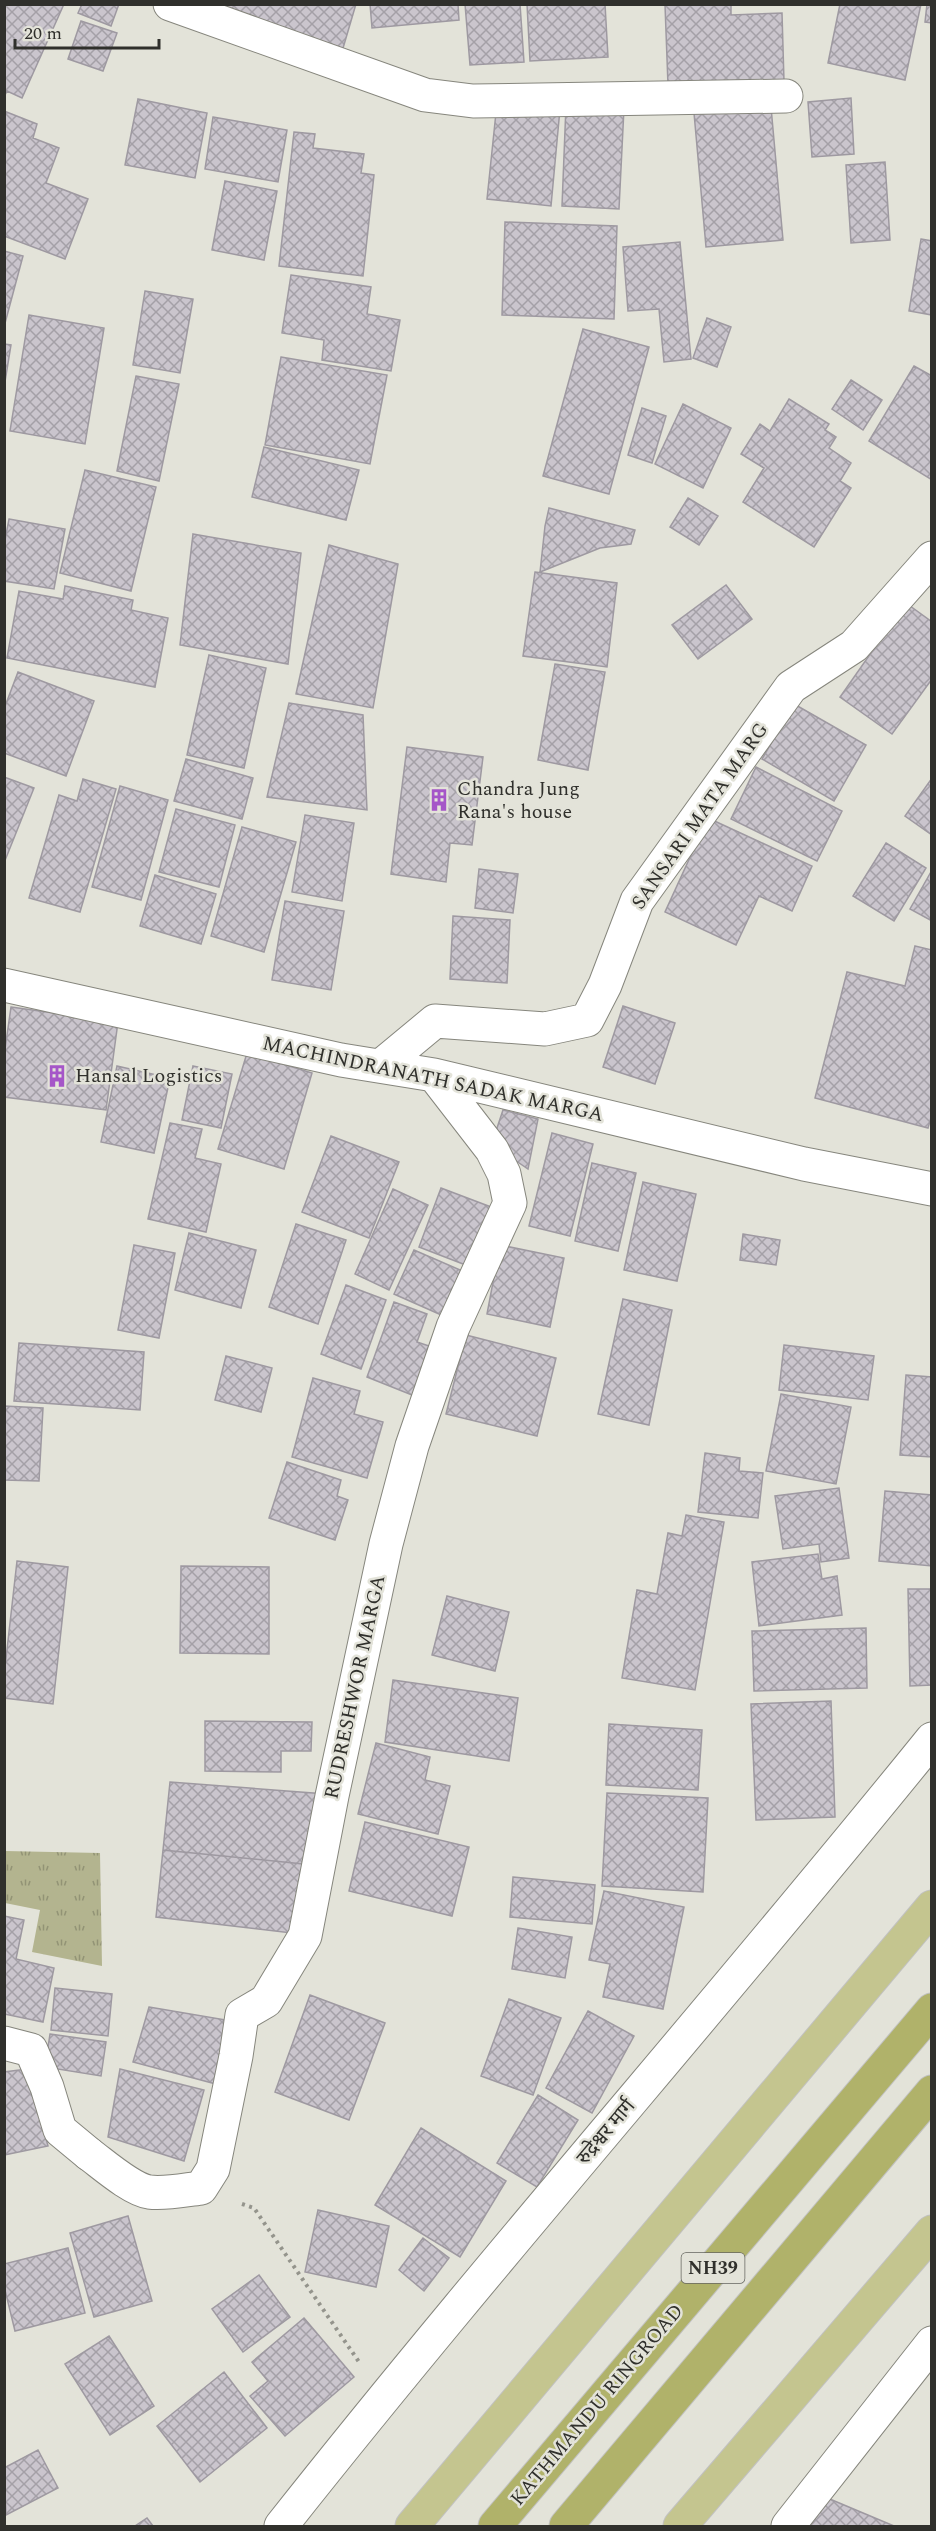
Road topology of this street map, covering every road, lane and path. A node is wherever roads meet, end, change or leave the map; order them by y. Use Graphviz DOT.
graph roads {
  1 [pos="170,4"];
  2 [pos="786,96"];
  3 [pos="932,558"];
  4 [pos="4,985"];
  5 [pos="382,1065"];
  6 [pos="434,1075"];
  7 [pos="932,1189"];
  8 [pos="932,1739"];
  9 [pos="932,1907"];
  10 [pos="932,2010"];
  11 [pos="4,2043"];
  12 [pos="932,2092"];
  13 [pos="201,2188"];
  14 [pos="932,2232"];
  15 [pos="932,2343"];
  16 [pos="383,2398"];
  17 [pos="281,2526"];
  18 [pos="412,2526"];
  19 [pos="495,2526"];
  20 [pos="566,2526"];
  21 [pos="680,2526"];
  22 [pos="788,2526"];
  1 -- 2 [label="street"];
  3 -- 5 [label="street, SANSARI MATA MARG"];
  4 -- 5 [label="street, MACHINDRANATH SADAK MARGA"];
  5 -- 6 [label="street, MACHINDRANATH SADAK MARGA"];
  6 -- 7 [label="street, MACHINDRANATH SADAK MARGA"];
  6 -- 13 [label="street, RUDRESHWOR MARGA"];
  8 -- 16 [label="street, रुद्रेश्वर मार्ग"];
  9 -- 18 [label="main road"];
  10 -- 19 [label="highway, KATHMANDU RINGROAD / NH39"];
  11 -- 13 [label="street"];
  12 -- 20 [label="highway, NH39"];
  13 -- 16 [label="path"];
  14 -- 21 [label="main road"];
  15 -- 22 [label="street"];
  16 -- 17 [label="street, रुद्रेश्वर मार्ग"];
}
